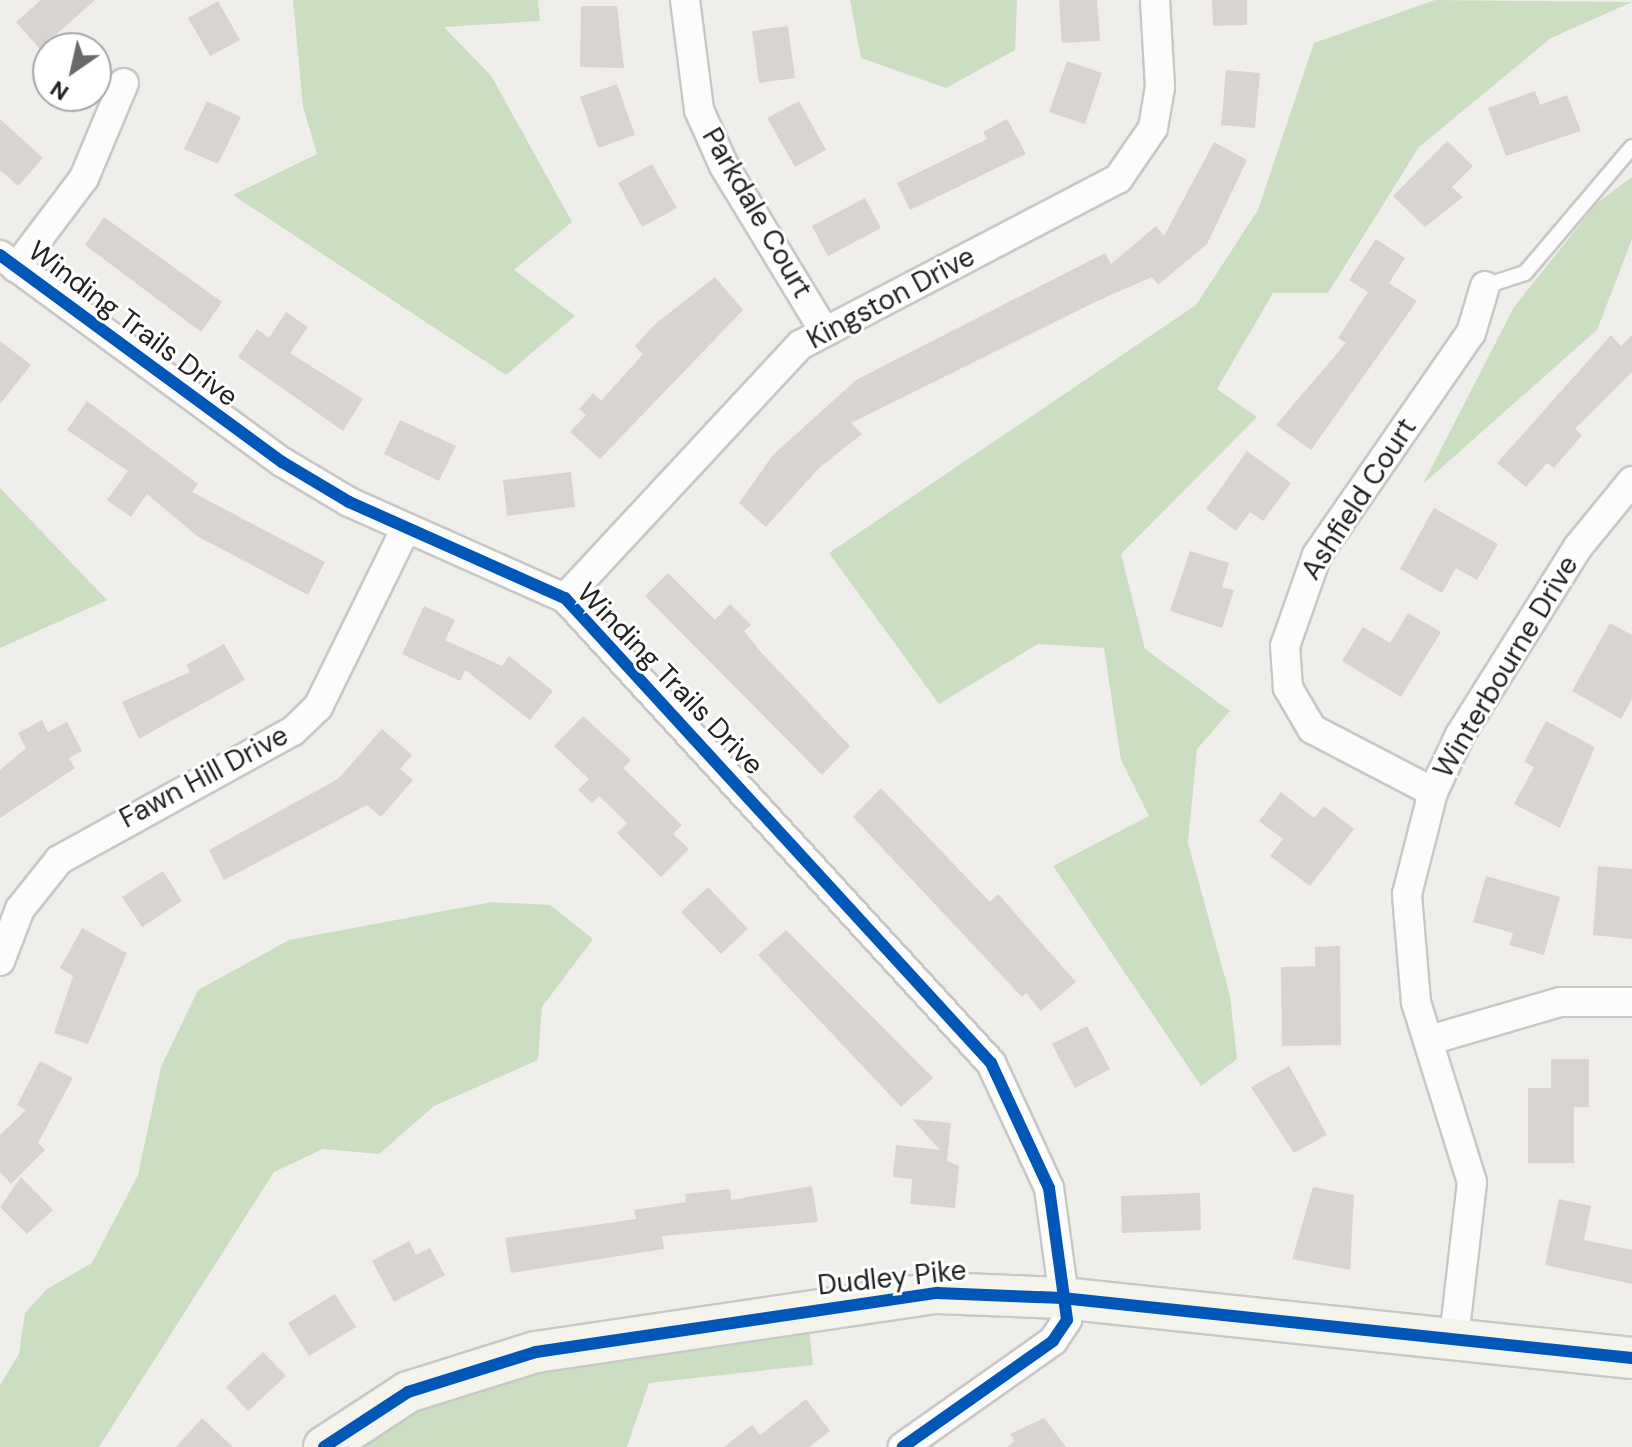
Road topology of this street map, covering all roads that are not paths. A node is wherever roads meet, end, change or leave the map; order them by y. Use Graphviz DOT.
graph roads {
  1 [pos="685,0"];
  2 [pos="1155,0"];
  3 [pos="124,83"];
  4 [pos="1632,147"];
  5 [pos="8,261"];
  6 [pos="1485,286"];
  7 [pos="823,329"];
  8 [pos="1632,481"];
  9 [pos="406,528"];
  10 [pos="565,598"];
  11 [pos="1433,792"];
  12 [pos="0,961"];
  13 [pos="1632,1002"];
  14 [pos="1430,1040"];
  15 [pos="1062,1298"];
  16 [pos="1454,1338"];
  17 [pos="1632,1358"];
  18 [pos="324,1447"];
  19 [pos="903,1447"];
  1 -- 7 [label="street, Parkdale Court"];
  2 -- 7 [label="street, Kingston Drive"];
  3 -- 5 [label="street"];
  4 -- 6 [label="lane"];
  5 -- 9 [label="street, Winding Trails Drive"];
  6 -- 11 [label="street, Ashfield Court"];
  7 -- 10 [label="street, Kingston Drive"];
  8 -- 11 [label="street, Winterbourne Drive"];
  9 -- 10 [label="street, Winding Trails Drive"];
  9 -- 12 [label="street, Fawn Hill Drive"];
  10 -- 15 [label="street, Winding Trails Drive"];
  11 -- 14 [label="street, Winterbourne Drive"];
  13 -- 14 [label="street"];
  14 -- 16 [label="street, Winterbourne Drive"];
  15 -- 16 [label="street, Dudley Pike"];
  15 -- 18 [label="street, Dudley Pike"];
  15 -- 19 [label="street, Winding Trails Drive"];
  16 -- 17 [label="street, Dudley Pike"];
}
